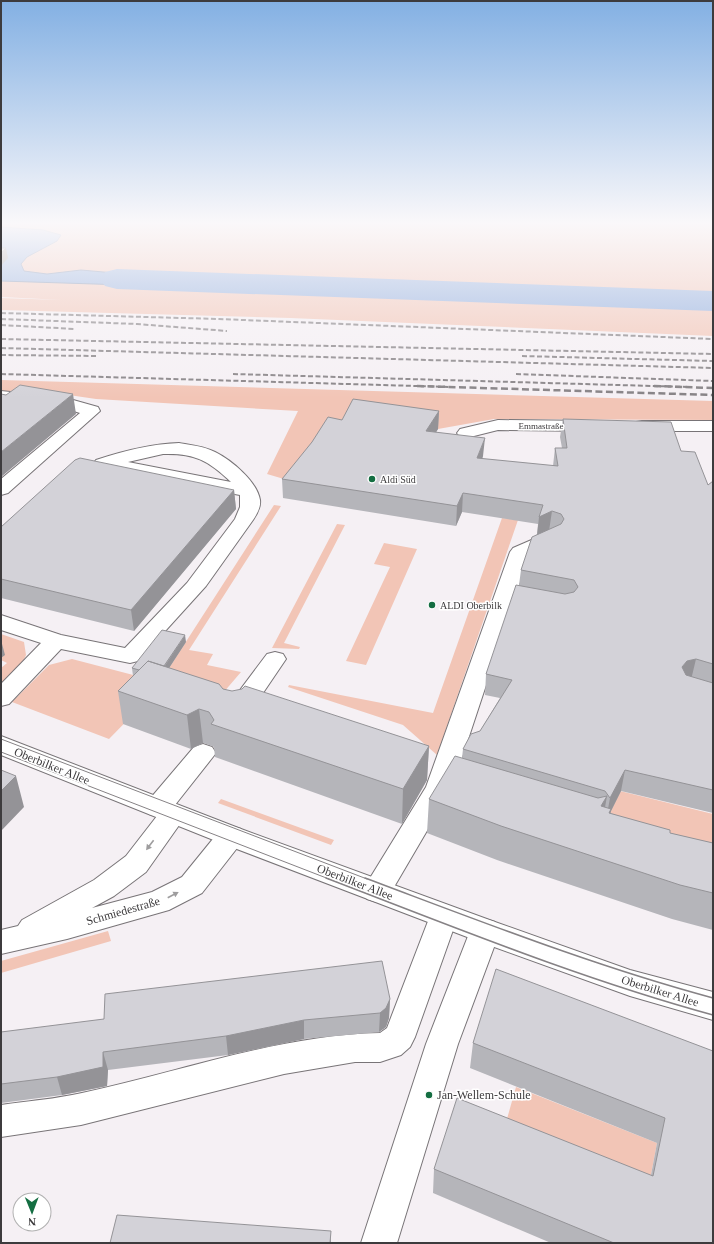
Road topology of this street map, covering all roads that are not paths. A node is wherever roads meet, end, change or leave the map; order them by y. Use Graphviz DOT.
graph roads {
  1 [pos="1,396"];
  2 [pos="604,426"];
  3 [pos="628,426"];
  4 [pos="713,426"];
  5 [pos="466,433"];
  6 [pos="1,489"];
  7 [pos="248,491"];
  8 [pos="550,538"];
  9 [pos="1,622"];
  10 [pos="56,641"];
  11 [pos="276,659"];
  12 [pos="1,698"];
  13 [pos="235,715"];
  14 [pos="1,746"];
  15 [pos="203,753"];
  16 [pos="166,810"];
  17 [pos="231,836"];
  18 [pos="377,891"];
  19 [pos="444,916"];
  20 [pos="485,931"];
  21 [pos="7,940"];
  22 [pos="713,1006"];
  23 [pos="1,1121"];
  24 [pos="379,1243"];
  1 -- 6 [label="street"];
  2 -- 5 [label="street, Emmastraße"];
  3 -- 4 [label="street"];
  7 -- 7 [label="street"];
  7 -- 10 [label="street"];
  8 -- 18 [label="street"];
  9 -- 10 [label="street"];
  10 -- 12 [label="street"];
  11 -- 13 [label="street"];
  14 -- 16 [label="street, Oberbilker Allee"];
  15 -- 16 [label="street, Schmiedestraße"];
  16 -- 17 [label="street, Oberbilker Allee"];
  16 -- 21 [label="street, Schmiedestraße, one-way"];
  17 -- 18 [label="street, Oberbilker Allee"];
  21 -- 17 [label="street, Schmiedestraße, one-way"];
  18 -- 19 [label="street, Oberbilker Allee"];
  19 -- 20 [label="street, Oberbilker Allee"];
  19 -- 23 [label="street"];
  20 -- 22 [label="street, Oberbilker Allee"];
  20 -- 24 [label="street"];
}
